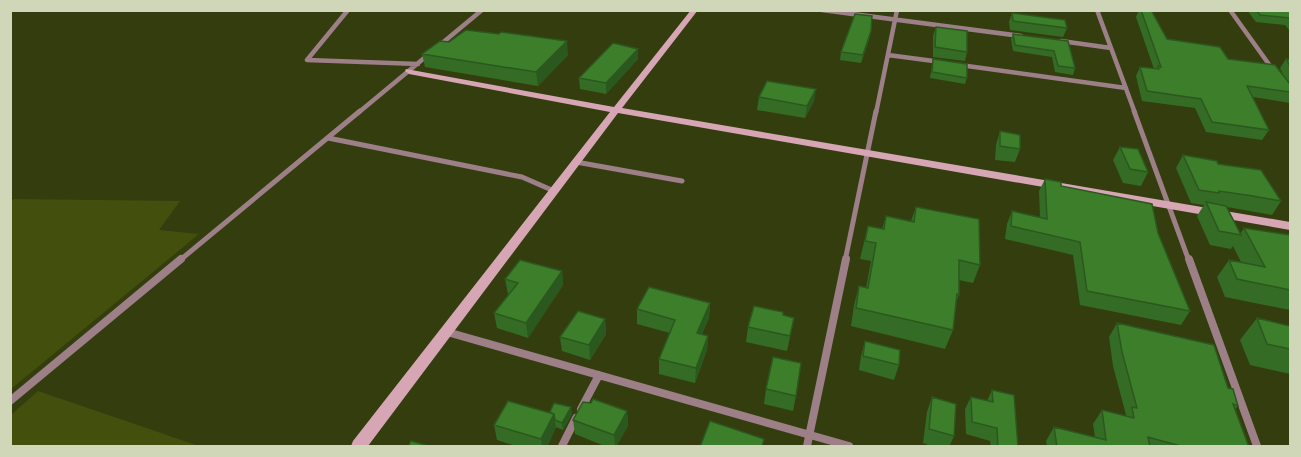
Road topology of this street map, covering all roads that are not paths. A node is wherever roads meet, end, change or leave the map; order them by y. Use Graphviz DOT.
graph roads {
  1 [pos="348,10"];
  2 [pos="482,10"];
  3 [pos="695,10"];
  4 [pos="822,10"];
  5 [pos="897,10"];
  6 [pos="1097,10"];
  7 [pos="1230,10"];
  8 [pos="895,20"];
  9 [pos="1031,37"];
  10 [pos="1054,40"];
  11 [pos="1111,48"];
  12 [pos="888,55"];
  13 [pos="945,63"];
  14 [pos="418,64"];
  15 [pos="956,64"];
  16 [pos="409,71"];
  17 [pos="1276,76"];
  18 [pos="1126,88"];
  19 [pos="616,110"];
  20 [pos="328,138"];
  21 [pos="867,153"];
  22 [pos="576,162"];
  23 [pos="681,181"];
  24 [pos="554,191"];
  25 [pos="1168,204"];
  26 [pos="1290,226"];
  27 [pos="447,332"];
  28 [pos="599,375"];
  29 [pos="10,401"];
  30 [pos="809,435"];
  31 [pos="359,447"];
  32 [pos="562,447"];
  33 [pos="807,447"];
  34 [pos="849,447"];
  35 [pos="1257,447"];
  1 -- 14 [label="street"];
  2 -- 14 [label="street"];
  3 -- 19 [label="street"];
  4 -- 8 [label="street"];
  5 -- 8 [label="street"];
  6 -- 11 [label="street"];
  7 -- 17 [label="street"];
  8 -- 9 [label="street"];
  8 -- 12 [label="street"];
  10 -- 11 [label="street"];
  11 -- 18 [label="street"];
  12 -- 13 [label="street"];
  12 -- 21 [label="street"];
  14 -- 16 [label="street"];
  15 -- 18 [label="street"];
  16 -- 19 [label="street"];
  16 -- 20 [label="street"];
  18 -- 25 [label="street"];
  19 -- 21 [label="street"];
  19 -- 22 [label="street"];
  20 -- 24 [label="street"];
  20 -- 29 [label="street"];
  21 -- 25 [label="street"];
  21 -- 30 [label="street"];
  22 -- 23 [label="street"];
  22 -- 24 [label="street"];
  24 -- 27 [label="street"];
  25 -- 26 [label="street"];
  25 -- 35 [label="street"];
  27 -- 28 [label="street"];
  27 -- 31 [label="street"];
  28 -- 30 [label="street"];
  28 -- 32 [label="street"];
  30 -- 33 [label="street"];
  30 -- 34 [label="street"];
}
